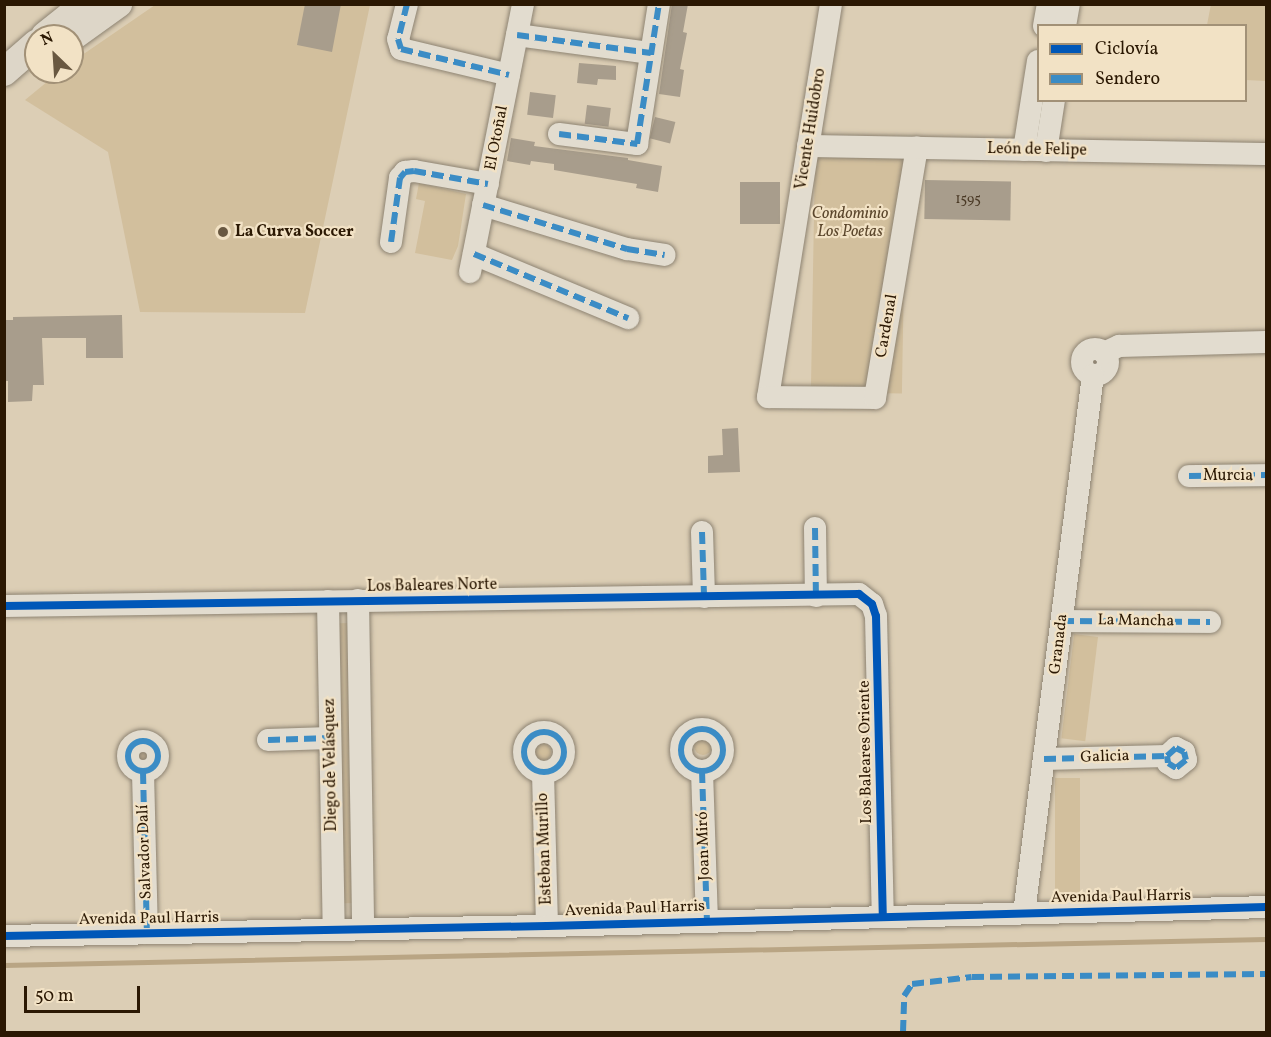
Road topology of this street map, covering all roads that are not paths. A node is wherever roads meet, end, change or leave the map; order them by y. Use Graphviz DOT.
graph roads {
  1 [pos="84,4"];
  2 [pos="118,4"];
  3 [pos="407,4"];
  4 [pos="523,4"];
  5 [pos="659,4"];
  6 [pos="831,4"];
  7 [pos="1048,4"];
  8 [pos="1069,4"];
  9 [pos="60,24"];
  10 [pos="1044,24"];
  11 [pos="1065,24"];
  12 [pos="84,28"];
  13 [pos="517,34"];
  14 [pos="651,53"];
  15 [pos="24,54"];
  16 [pos="1037,67"];
  17 [pos="4,72"];
  18 [pos="509,75"];
  19 [pos="24,76"];
  20 [pos="4,94"];
  21 [pos="1054,102"];
  22 [pos="559,134"];
  23 [pos="808,146"];
  24 [pos="917,148"];
  25 [pos="1024,150"];
  26 [pos="1046,151"];
  27 [pos="1266,154"];
  28 [pos="486,194"];
  29 [pos="391,242"];
  30 [pos="665,255"];
  31 [pos="628,318"];
  32 [pos="1266,342"];
  33 [pos="768,397"];
  34 [pos="1266,475"];
  35 [pos="1189,476"];
  36 [pos="815,528"];
  37 [pos="702,532"];
  38 [pos="859,594"];
  39 [pos="816,596"];
  40 [pos="704,597"];
  41 [pos="358,600"];
  42 [pos="328,601"];
  43 [pos="4,606"];
  44 [pos="1062,621"];
  45 [pos="1210,622"];
  46 [pos="330,738"];
  47 [pos="268,740"];
  48 [pos="1167,756"];
  49 [pos="1044,759"];
  50 [pos="142,771"];
  51 [pos="702,771"];
  52 [pos="543,772"];
  53 [pos="1266,907"];
  54 [pos="1024,913"];
  55 [pos="883,916"];
  56 [pos="707,920"];
  57 [pos="547,926"];
  58 [pos="363,928"];
  59 [pos="334,929"];
  60 [pos="147,933"];
  61 [pos="4,936"];
  1 -- 9 [label="main road"];
  2 -- 12 [label="main road"];
  3 -- 18 [label="street"];
  4 -- 13 [label="street, El Otoñal"];
  5 -- 14 [label="street"];
  6 -- 23 [label="street, Vicente Huidobro"];
  7 -- 10 [label="street"];
  8 -- 11 [label="street"];
  13 -- 14 [label="street"];
  13 -- 18 [label="street, El Otoñal"];
  14 -- 22 [label="street"];
  15 -- 17 [label="main road"];
  16 -- 25 [label="street"];
  18 -- 28 [label="street, El Otoñal"];
  19 -- 20 [label="main road"];
  21 -- 26 [label="street"];
  23 -- 24 [label="street, León de Felipe"];
  23 -- 33 [label="street, Vicente Huidobro"];
  24 -- 25 [label="street, León de Felipe"];
  24 -- 33 [label="street, Cardenal"];
  25 -- 26 [label="street, León de Felipe"];
  26 -- 27 [label="street, León de Felipe"];
  28 -- 29 [label="street"];
  28 -- 30 [label="street"];
  28 -- 31 [label="street, El Otoñal"];
  32 -- 44 [label="street, Granada"];
  34 -- 35 [label="street, Murcia"];
  36 -- 39 [label="street"];
  37 -- 40 [label="street"];
  38 -- 39 [label="street, Los Baleares Norte"];
  38 -- 55 [label="street, Los Baleares Oriente"];
  39 -- 40 [label="street, Los Baleares Norte"];
  40 -- 41 [label="street, Los Baleares Norte"];
  41 -- 42 [label="street, Los Baleares Norte"];
  41 -- 58 [label="street, Diego de Velásquez"];
  42 -- 43 [label="street, Los Baleares Norte"];
  42 -- 46 [label="street, Diego de Velásquez"];
  44 -- 45 [label="street, La Mancha"];
  44 -- 49 [label="street, Granada"];
  46 -- 47 [label="street"];
  46 -- 59 [label="street, Diego de Velásquez"];
  48 -- 49 [label="street, Galicia"];
  49 -- 54 [label="street, Granada"];
  50 -- 60 [label="street, Salvador Dalí"];
  51 -- 56 [label="street, Joan Miró"];
  52 -- 57 [label="street, Esteban Murillo"];
  53 -- 54 [label="street, Avenida Paul Harris"];
  54 -- 55 [label="street, Avenida Paul Harris"];
  55 -- 56 [label="street, Avenida Paul Harris"];
  56 -- 57 [label="street, Avenida Paul Harris"];
  57 -- 58 [label="street, Avenida Paul Harris"];
  58 -- 59 [label="street, Avenida Paul Harris"];
  59 -- 60 [label="street, Avenida Paul Harris"];
  60 -- 61 [label="street, Avenida Paul Harris"];
}
